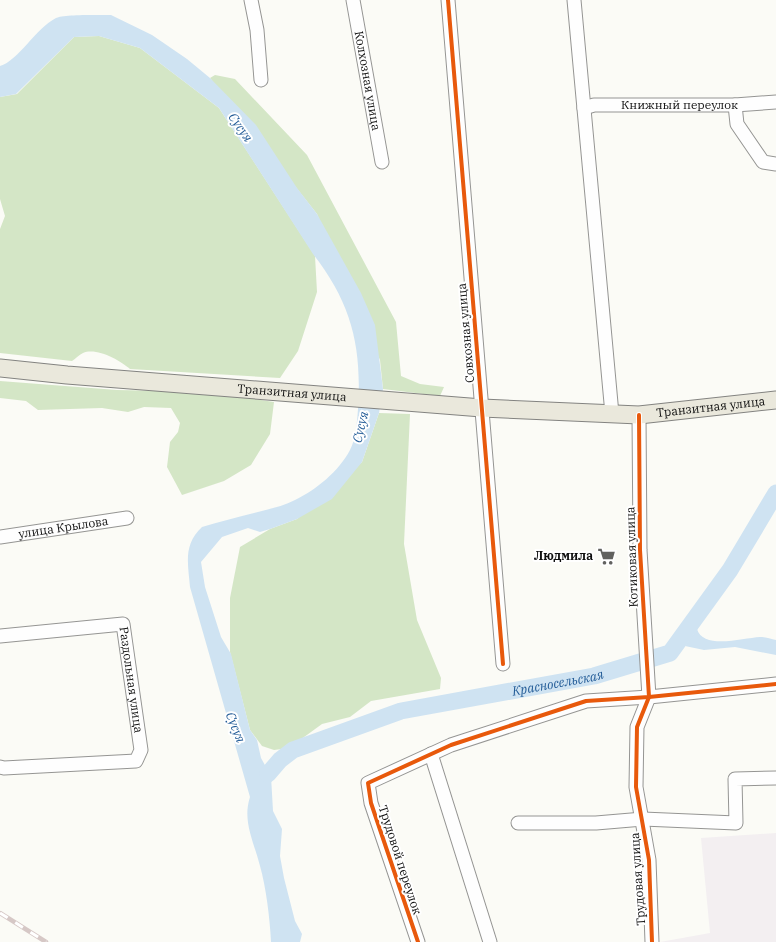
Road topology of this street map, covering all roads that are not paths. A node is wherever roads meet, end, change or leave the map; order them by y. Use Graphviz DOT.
graph roads {
  1 [pos="251,0"];
  2 [pos="353,0"];
  3 [pos="448,0"];
  4 [pos="574,0"];
  5 [pos="262,80"];
  6 [pos="776,102"];
  7 [pos="735,105"];
  8 [pos="584,108"];
  9 [pos="382,162"];
  10 [pos="776,164"];
  11 [pos="0,368"];
  12 [pos="776,400"];
  13 [pos="482,408"];
  14 [pos="612,414"];
  15 [pos="639,415"];
  16 [pos="127,518"];
  17 [pos="0,538"];
  18 [pos="0,636"];
  19 [pos="503,664"];
  20 [pos="776,684"];
  21 [pos="649,697"];
  22 [pos="431,754"];
  23 [pos="0,767"];
  24 [pos="776,778"];
  25 [pos="643,819"];
  26 [pos="518,823"];
  27 [pos="418,942"];
  28 [pos="490,942"];
  29 [pos="652,942"];
  1 -- 5 [label="street"];
  2 -- 9 [label="street, Колхозная улица"];
  3 -- 13 [label="street, Совхозная улица"];
  4 -- 8 [label="street"];
  6 -- 7 [label="street, Книжный переулок"];
  7 -- 8 [label="street, Книжный переулок"];
  7 -- 10 [label="street"];
  8 -- 14 [label="street"];
  11 -- 13 [label="main road, Транзитная улица"];
  12 -- 15 [label="main road, Транзитная улица"];
  13 -- 14 [label="main road, Транзитная улица"];
  13 -- 19 [label="street, Совхозная улица"];
  14 -- 15 [label="main road, Транзитная улица"];
  15 -- 21 [label="street, Котиковая улица"];
  16 -- 17 [label="street, улица Крылова"];
  18 -- 23 [label="street, Раздольная улица"];
  20 -- 21 [label="street"];
  21 -- 22 [label="street"];
  21 -- 25 [label="street, Трудовая улица"];
  22 -- 27 [label="street, Трудовой переулок"];
  22 -- 28 [label="street"];
  24 -- 25 [label="street"];
  25 -- 26 [label="street"];
  25 -- 29 [label="street, Трудовая улица"];
}
